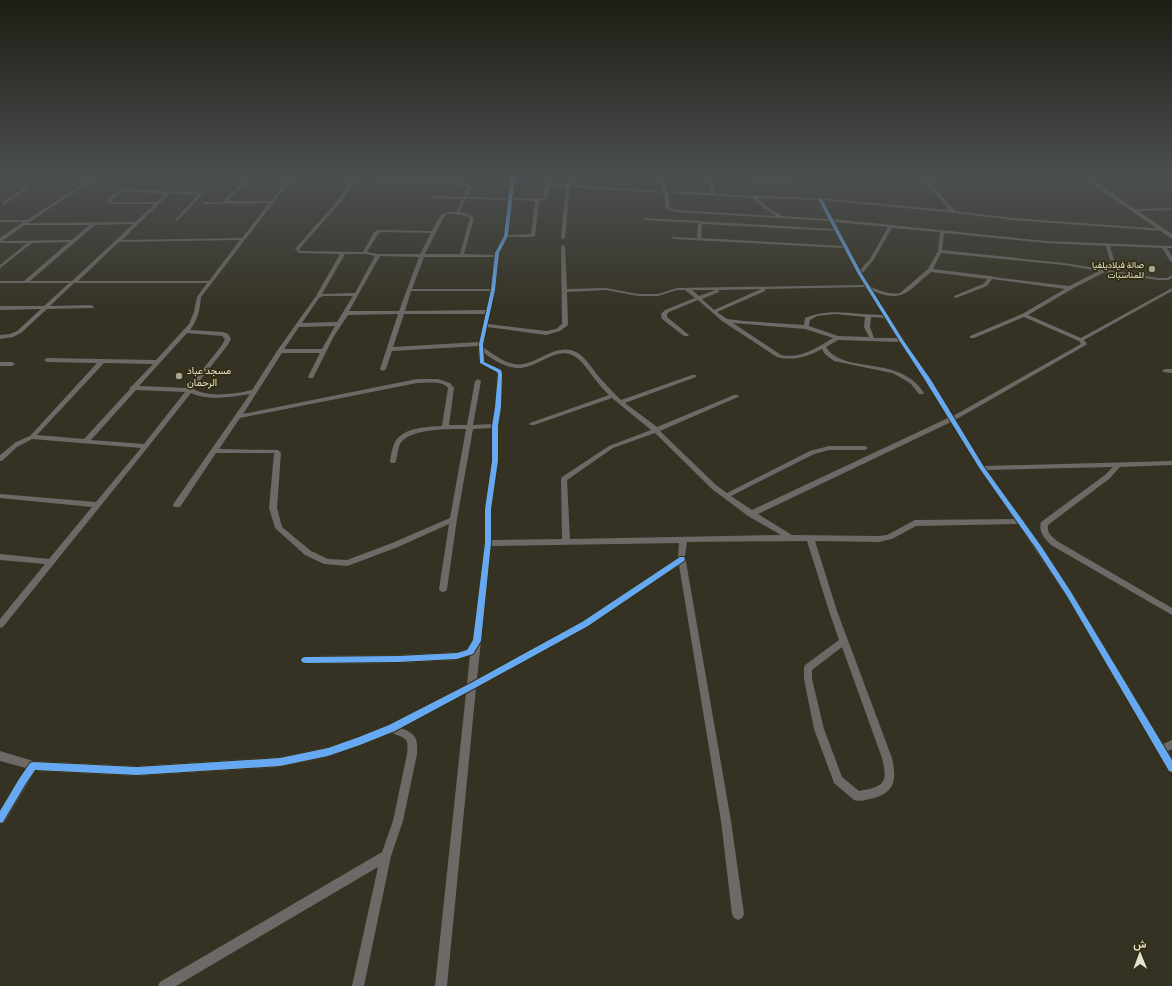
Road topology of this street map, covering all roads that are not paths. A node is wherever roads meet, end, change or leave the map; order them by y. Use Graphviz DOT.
graph roads {
  1 [pos="27,222"];
  2 [pos="256,222"];
  3 [pos="321,222"];
  4 [pos="440,222"];
  5 [pos="471,222"];
  6 [pos="508,222"];
  7 [pos="535,222"];
  8 [pos="565,222"];
  9 [pos="700,222"];
  10 [pos="832,222"];
  11 [pos="851,222"];
  12 [pos="1055,222"];
  13 [pos="1151,222"];
  14 [pos="94,223"];
  15 [pos="24,224"];
  16 [pos="136,224"];
  17 [pos="891,226"];
  18 [pos="835,230"];
  19 [pos="1163,230"];
  20 [pos="434,232"];
  21 [pos="942,232"];
  22 [pos="506,236"];
  23 [pos="1172,236"];
  24 [pos="563,238"];
  25 [pos="674,238"];
  26 [pos="243,239"];
  27 [pos="699,240"];
  28 [pos="0,241"];
  29 [pos="32,241"];
  30 [pos="73,241"];
  31 [pos="118,241"];
  32 [pos="1108,245"];
  33 [pos="564,246"];
  34 [pos="845,247"];
  35 [pos="1164,247"];
  36 [pos="1172,247"];
  37 [pos="940,251"];
  38 [pos="343,253"];
  39 [pos="364,253"];
  40 [pos="422,255"];
  41 [pos="378,256"];
  42 [pos="462,256"];
  43 [pos="496,256"];
  44 [pos="1112,260"];
  45 [pos="1172,261"];
  46 [pos="0,267"];
  47 [pos="930,270"];
  48 [pos="1103,271"];
  49 [pos="860,274"];
  50 [pos="1172,276"];
  51 [pos="992,277"];
  52 [pos="0,282"];
  53 [pos="25,282"];
  54 [pos="72,282"];
  55 [pos="211,282"];
  56 [pos="867,286"];
  57 [pos="1070,288"];
  58 [pos="686,289"];
  59 [pos="721,289"];
  60 [pos="766,289"];
  61 [pos="1172,289"];
  62 [pos="409,290"];
  63 [pos="493,290"];
  64 [pos="564,290"];
  65 [pos="356,294"];
  66 [pos="318,296"];
  67 [pos="956,297"];
  68 [pos="698,298"];
  69 [pos="47,307"];
  70 [pos="91,307"];
  71 [pos="0,308"];
  72 [pos="401,312"];
  73 [pos="487,312"];
  74 [pos="714,312"];
  75 [pos="346,313"];
  76 [pos="1025,315"];
  77 [pos="868,316"];
  78 [pos="886,316"];
  79 [pos="724,320"];
  80 [pos="337,324"];
  81 [pos="298,325"];
  82 [pos="484,326"];
  83 [pos="806,327"];
  84 [pos="186,331"];
  85 [pos="686,335"];
  86 [pos="0,337"];
  87 [pos="837,338"];
  88 [pos="972,338"];
  89 [pos="872,339"];
  90 [pos="901,340"];
  91 [pos="1081,340"];
  92 [pos="823,346"];
  93 [pos="481,347"];
  94 [pos="388,349"];
  95 [pos="280,351"];
  96 [pos="323,351"];
  97 [pos="48,360"];
  98 [pos="102,361"];
  99 [pos="157,362"];
  100 [pos="0,364"];
  101 [pos="12,364"];
  102 [pos="383,369"];
  103 [pos="1165,371"];
  104 [pos="1172,371"];
  105 [pos="694,376"];
  106 [pos="311,377"];
  107 [pos="478,381"];
  108 [pos="132,388"];
  109 [pos="190,390"];
  110 [pos="255,391"];
  111 [pos="921,393"];
  112 [pos="613,396"];
  113 [pos="736,396"];
  114 [pos="622,402"];
  115 [pos="238,417"];
  116 [pos="952,419"];
  117 [pos="532,424"];
  118 [pos="495,426"];
  119 [pos="445,428"];
  120 [pos="469,428"];
  121 [pos="656,430"];
  122 [pos="32,437"];
  123 [pos="87,440"];
  124 [pos="146,446"];
  125 [pos="865,448"];
  126 [pos="215,451"];
  127 [pos="0,459"];
  128 [pos="393,461"];
  129 [pos="1172,463"];
  130 [pos="1119,464"];
  131 [pos="982,468"];
  132 [pos="0,496"];
  133 [pos="726,496"];
  134 [pos="98,505"];
  135 [pos="177,505"];
  136 [pos="751,514"];
  137 [pos="452,519"];
  138 [pos="1020,521"];
  139 [pos="791,538"];
  140 [pos="810,538"];
  141 [pos="683,541"];
  142 [pos="566,542"];
  143 [pos="488,544"];
  144 [pos="0,557"];
  145 [pos="682,559"];
  146 [pos="51,562"];
  147 [pos="443,589"];
  148 [pos="1172,612"];
  149 [pos="0,625"];
  150 [pos="477,641"];
  151 [pos="844,641"];
  152 [pos="305,660"];
  153 [pos="472,686"];
  154 [pos="392,728"];
  155 [pos="1172,744"];
  156 [pos="1161,750"];
  157 [pos="0,756"];
  158 [pos="34,766"];
  159 [pos="1172,768"];
  160 [pos="0,818"];
  161 [pos="386,856"];
  162 [pos="738,914"];
  163 [pos="164,986"];
  164 [pos="358,986"];
  165 [pos="442,986"];
  1 -- 15 [label="street"];
  2 -- 26 [label="street"];
  3 -- 38 [label="street"];
  4 -- 20 [label="street"];
  5 -- 42 [label="street"];
  6 -- 22 [label="street"];
  7 -- 22 [label="street"];
  8 -- 24 [label="street"];
  9 -- 18 [label="street"];
  9 -- 27 [label="street"];
  10 -- 18 [label="street"];
  11 -- 17 [label="street"];
  12 -- 19 [label="street"];
  13 -- 19 [label="street"];
  14 -- 15 [label="street"];
  14 -- 16 [label="street"];
  14 -- 30 [label="street"];
  15 -- 28 [label="street"];
  16 -- 31 [label="street"];
  17 -- 21 [label="street"];
  17 -- 49 [label="street"];
  18 -- 34 [label="street"];
  19 -- 23 [label="street"];
  20 -- 39 [label="street"];
  20 -- 40 [label="street"];
  21 -- 32 [label="street"];
  21 -- 37 [label="street"];
  22 -- 43 [label="street"];
  25 -- 27 [label="street"];
  26 -- 31 [label="street"];
  26 -- 55 [label="street"];
  27 -- 34 [label="street"];
  28 -- 29 [label="street"];
  29 -- 30 [label="street"];
  29 -- 46 [label="street"];
  30 -- 53 [label="street"];
  31 -- 54 [label="street"];
  32 -- 35 [label="street"];
  32 -- 44 [label="street"];
  33 -- 64 [label="street"];
  34 -- 49 [label="street"];
  35 -- 36 [label="street"];
  35 -- 45 [label="street"];
  37 -- 47 [label="street"];
  37 -- 48 [label="street"];
  38 -- 39 [label="street"];
  38 -- 66 [label="street"];
  39 -- 41 [label="street"];
  40 -- 41 [label="street"];
  40 -- 42 [label="street"];
  40 -- 62 [label="street"];
  41 -- 65 [label="street"];
  42 -- 43 [label="street"];
  43 -- 63 [label="street"];
  47 -- 51 [label="street"];
  47 -- 56 [label="street"];
  48 -- 50 [label="street"];
  48 -- 57 [label="street"];
  49 -- 56 [label="street"];
  51 -- 57 [label="street"];
  51 -- 67 [label="street"];
  52 -- 53 [label="street"];
  53 -- 54 [label="street"];
  54 -- 55 [label="street"];
  54 -- 69 [label="street"];
  55 -- 84 [label="street"];
  56 -- 60 [label="street"];
  56 -- 78 [label="street"];
  57 -- 76 [label="street"];
  58 -- 59 [label="street"];
  58 -- 64 [label="street"];
  58 -- 68 [label="street"];
  59 -- 60 [label="street"];
  59 -- 68 [label="street"];
  60 -- 74 [label="street"];
  61 -- 91 [label="street"];
  62 -- 63 [label="street"];
  62 -- 72 [label="street"];
  63 -- 73 [label="street"];
  64 -- 82 [label="street"];
  65 -- 66 [label="street"];
  65 -- 75 [label="street"];
  66 -- 81 [label="street"];
  68 -- 74 [label="street"];
  68 -- 85 [label="street"];
  69 -- 70 [label="street"];
  69 -- 71 [label="street"];
  69 -- 86 [label="street"];
  72 -- 73 [label="street"];
  72 -- 75 [label="street"];
  72 -- 94 [label="street"];
  73 -- 82 [label="street"];
  74 -- 79 [label="street"];
  75 -- 80 [label="street"];
  76 -- 88 [label="street"];
  76 -- 91 [label="street"];
  77 -- 78 [label="street"];
  77 -- 83 [label="street"];
  77 -- 89 [label="street"];
  78 -- 90 [label="street"];
  79 -- 83 [label="street"];
  79 -- 92 [label="street"];
  80 -- 81 [label="street"];
  80 -- 96 [label="street"];
  81 -- 95 [label="street"];
  82 -- 93 [label="street"];
  83 -- 87 [label="street"];
  84 -- 99 [label="street"];
  84 -- 109 [label="street"];
  87 -- 89 [label="street"];
  87 -- 92 [label="street"];
  89 -- 90 [label="street"];
  90 -- 116 [label="street"];
  91 -- 116 [label="street"];
  92 -- 111 [label="street"];
  93 -- 94 [label="street"];
  93 -- 112 [label="street"];
  93 -- 118 [label="street"];
  94 -- 102 [label="street"];
  95 -- 96 [label="street"];
  95 -- 110 [label="street"];
  96 -- 106 [label="street"];
  97 -- 98 [label="street"];
  98 -- 99 [label="street"];
  98 -- 122 [label="street"];
  99 -- 108 [label="street"];
  100 -- 101 [label="street"];
  103 -- 104 [label="street"];
  105 -- 114 [label="street"];
  107 -- 120 [label="street"];
  108 -- 109 [label="street"];
  108 -- 123 [label="street"];
  109 -- 110 [label="street"];
  109 -- 124 [label="street"];
  110 -- 115 [label="street"];
  112 -- 114 [label="street"];
  112 -- 117 [label="street"];
  113 -- 121 [label="street"];
  114 -- 121 [label="street"];
  115 -- 119 [label="street"];
  115 -- 126 [label="street"];
  116 -- 131 [label="street"];
  116 -- 136 [label="street"];
  118 -- 120 [label="street"];
  118 -- 143 [label="street"];
  119 -- 120 [label="street"];
  119 -- 128 [label="street"];
  120 -- 137 [label="street"];
  121 -- 133 [label="street"];
  121 -- 142 [label="street"];
  122 -- 123 [label="street"];
  122 -- 127 [label="street"];
  123 -- 124 [label="street"];
  124 -- 134 [label="street"];
  125 -- 133 [label="street"];
  126 -- 135 [label="street"];
  126 -- 137 [label="street"];
  129 -- 130 [label="street"];
  130 -- 131 [label="street"];
  130 -- 148 [label="street"];
  131 -- 138 [label="street"];
  132 -- 134 [label="street"];
  133 -- 136 [label="street"];
  134 -- 146 [label="street"];
  136 -- 139 [label="street"];
  137 -- 147 [label="street"];
  138 -- 140 [label="street"];
  138 -- 156 [label="street"];
  139 -- 140 [label="street"];
  139 -- 141 [label="street"];
  140 -- 151 [label="street"];
  141 -- 142 [label="street"];
  141 -- 145 [label="street"];
  142 -- 143 [label="street"];
  143 -- 150 [label="street"];
  144 -- 146 [label="street"];
  145 -- 153 [label="street"];
  145 -- 162 [label="street"];
  146 -- 149 [label="street"];
  150 -- 152 [label="street"];
  150 -- 153 [label="street"];
  151 -- 151 [label="street"];
  153 -- 154 [label="street"];
  153 -- 165 [label="street"];
  154 -- 158 [label="street"];
  154 -- 161 [label="street"];
  155 -- 156 [label="street"];
  156 -- 159 [label="street"];
  157 -- 158 [label="street"];
  158 -- 160 [label="street"];
  161 -- 163 [label="street"];
  161 -- 164 [label="street"];
}
